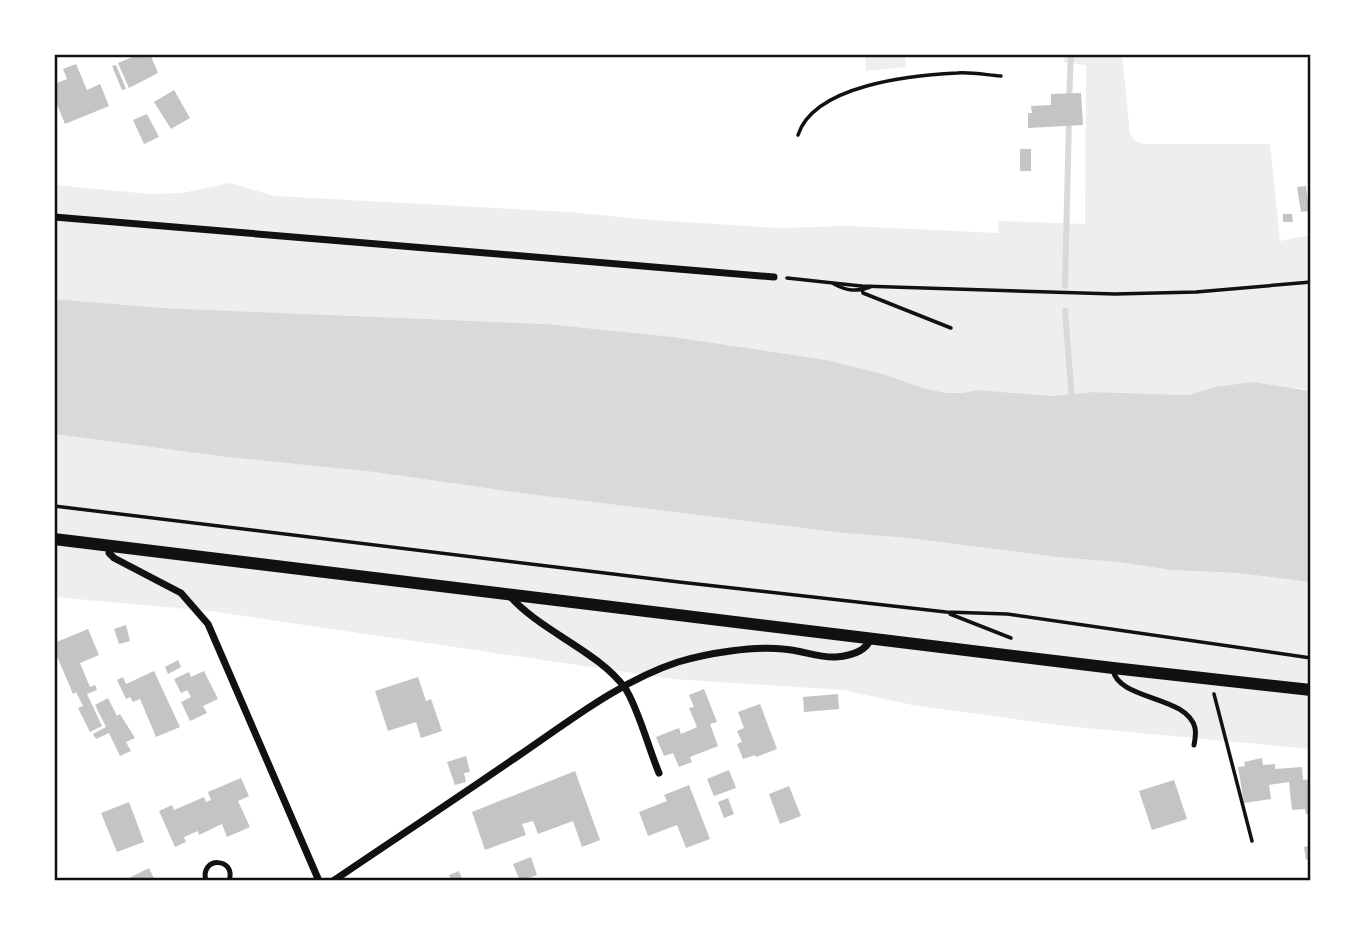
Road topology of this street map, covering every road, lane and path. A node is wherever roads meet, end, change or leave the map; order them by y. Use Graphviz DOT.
graph roads {
  1 [pos="1001,76"];
  2 [pos="798,135"];
  3 [pos="54,216"];
  4 [pos="774,277"];
  5 [pos="1311,282"];
  6 [pos="861,288"];
  7 [pos="951,328"];
  8 [pos="54,506"];
  9 [pos="54,539"];
  10 [pos="110,546"];
  11 [pos="508,594"];
  12 [pos="871,638"];
  13 [pos="1311,658"];
  14 [pos="1113,668"];
  15 [pos="1215,679"];
  16 [pos="624,687"];
  17 [pos="1311,690"];
  18 [pos="1195,745"];
  19 [pos="659,773"];
  20 [pos="1252,841"];
  21 [pos="206,881"];
  22 [pos="229,881"];
  23 [pos="319,881"];
  24 [pos="333,881"];
  1 -- 2 [label="path"];
  3 -- 4 [label="street"];
  4 -- 6 [label="path"];
  5 -- 6 [label="path"];
  6 -- 7 [label="path"];
  8 -- 13 [label="path"];
  9 -- 10 [label="street"];
  10 -- 11 [label="street"];
  10 -- 23 [label="street"];
  11 -- 12 [label="street"];
  11 -- 16 [label="street"];
  12 -- 14 [label="street"];
  12 -- 16 [label="street"];
  14 -- 15 [label="street"];
  14 -- 18 [label="lane"];
  15 -- 17 [label="street"];
  15 -- 20 [label="path"];
  16 -- 19 [label="street"];
  16 -- 24 [label="street"];
  21 -- 22 [label="lane"];
}
